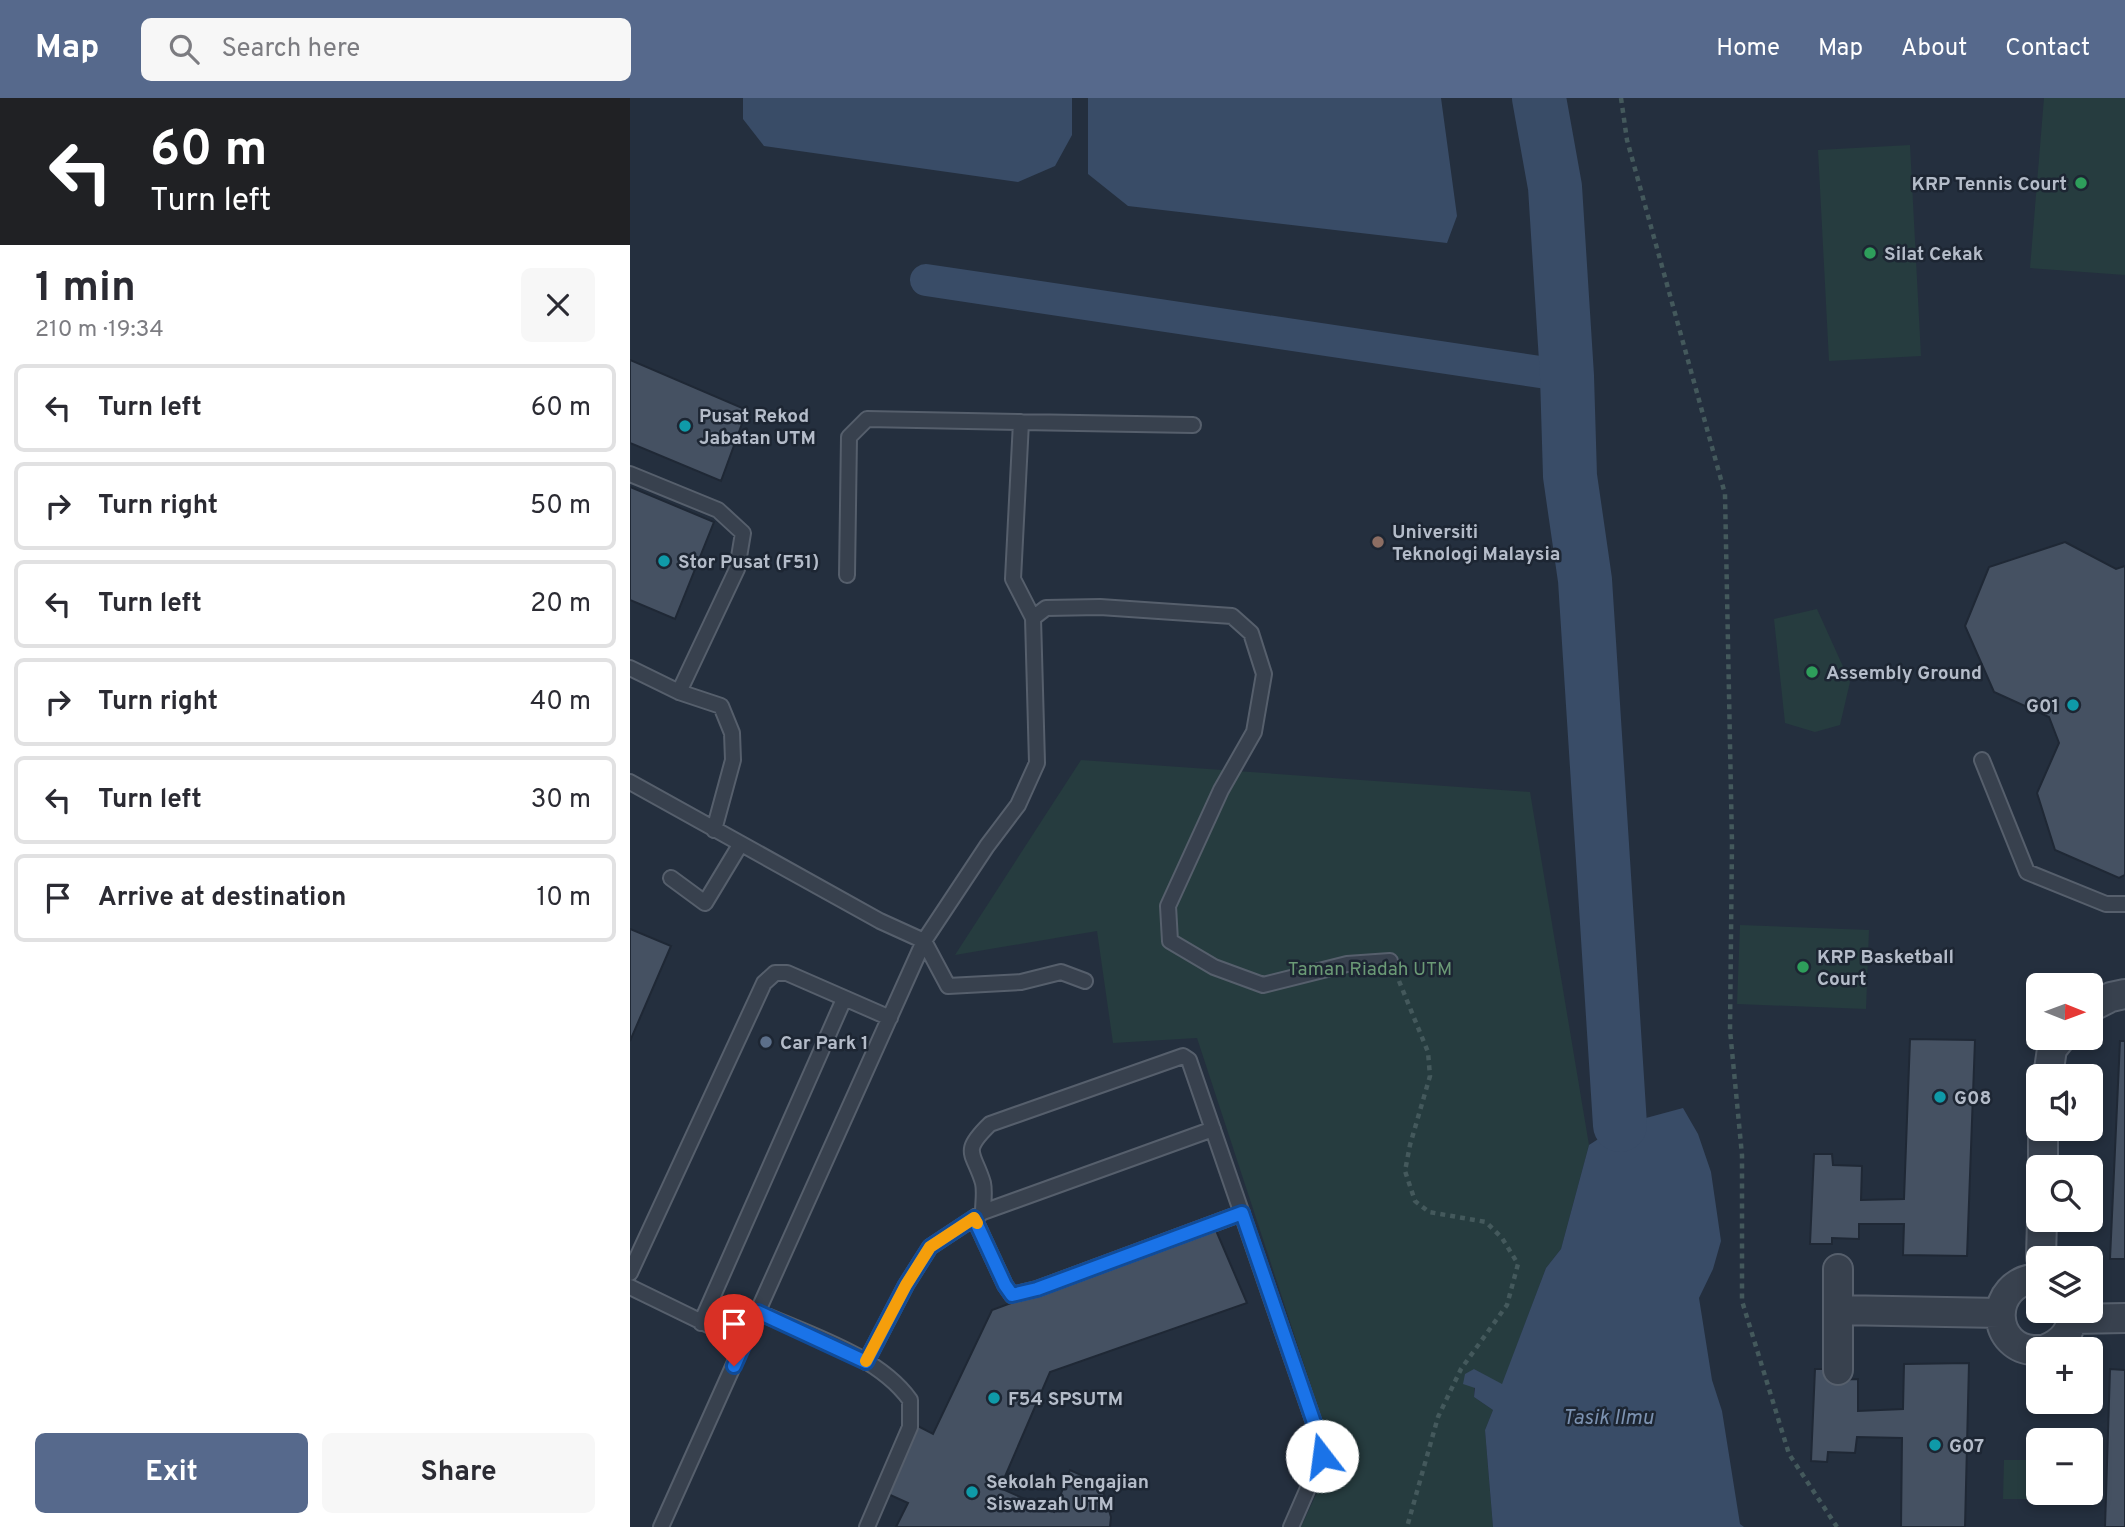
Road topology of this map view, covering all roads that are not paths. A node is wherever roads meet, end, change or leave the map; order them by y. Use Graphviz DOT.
graph roads {
  1 [pos="1021,422"];
  2 [pos="1193,425"];
  3 [pos="630,474"];
  4 [pos="847,575"];
  5 [pos="1033,618"];
  6 [pos="630,668"];
  7 [pos="679,692"];
  8 [pos="1982,760"];
  9 [pos="630,782"];
  10 [pos="714,830"];
  11 [pos="740,845"];
  12 [pos="671,878"];
  13 [pos="2125,904"];
  14 [pos="925,941"];
  15 [pos="1390,961"];
  16 [pos="1085,981"];
  17 [pos="2125,994"];
  18 [pos="844,999"];
  19 [pos="2104,1000"];
  20 [pos="890,1018"];
  21 [pos="1213,1129"];
  22 [pos="1242,1213"];
  23 [pos="978,1215"];
  24 [pos="1838,1269"];
  25 [pos="630,1273"];
  26 [pos="2026,1281"];
  27 [pos="630,1287"];
  28 [pos="1838,1310"];
  29 [pos="758,1312"];
  30 [pos="2000,1313"];
  31 [pos="2103,1317"];
  32 [pos="2125,1318"];
  33 [pos="701,1323"];
  34 [pos="745,1343"];
  35 [pos="2026,1348"];
  36 [pos="866,1362"];
  37 [pos="1838,1370"];
  38 [pos="661,1527"];
  39 [pos="867,1527"];
  40 [pos="1291,1527"];
  1 -- 2 [label="lane"];
  1 -- 4 [label="lane"];
  1 -- 5 [label="lane"];
  3 -- 7 [label="lane"];
  5 -- 14 [label="lane"];
  5 -- 15 [label="lane"];
  6 -- 7 [label="lane"];
  7 -- 10 [label="lane"];
  8 -- 13 [label="lane"];
  9 -- 10 [label="lane"];
  10 -- 11 [label="lane"];
  11 -- 12 [label="lane"];
  11 -- 14 [label="lane"];
  14 -- 16 [label="lane"];
  14 -- 20 [label="lane"];
  17 -- 19 [label="street"];
  18 -- 20 [label="lane"];
  18 -- 25 [label="lane"];
  18 -- 33 [label="lane"];
  20 -- 29 [label="lane"];
  21 -- 22 [label="lane"];
  21 -- 23 [label="lane"];
  21 -- 23 [label="lane"];
  22 -- 23 [label="lane"];
  22 -- 40 [label="lane"];
  23 -- 36 [label="lane"];
  24 -- 28 [label="street"];
  26 -- 30 [label="street"];
  27 -- 33 [label="lane"];
  28 -- 30 [label="street"];
  28 -- 37 [label="street"];
  29 -- 34 [label="lane"];
  29 -- 36 [label="lane"];
  30 -- 35 [label="street"];
  31 -- 32 [label="street"];
  33 -- 34 [label="lane"];
  34 -- 38 [label="lane"];
  36 -- 39 [label="lane"];
}
